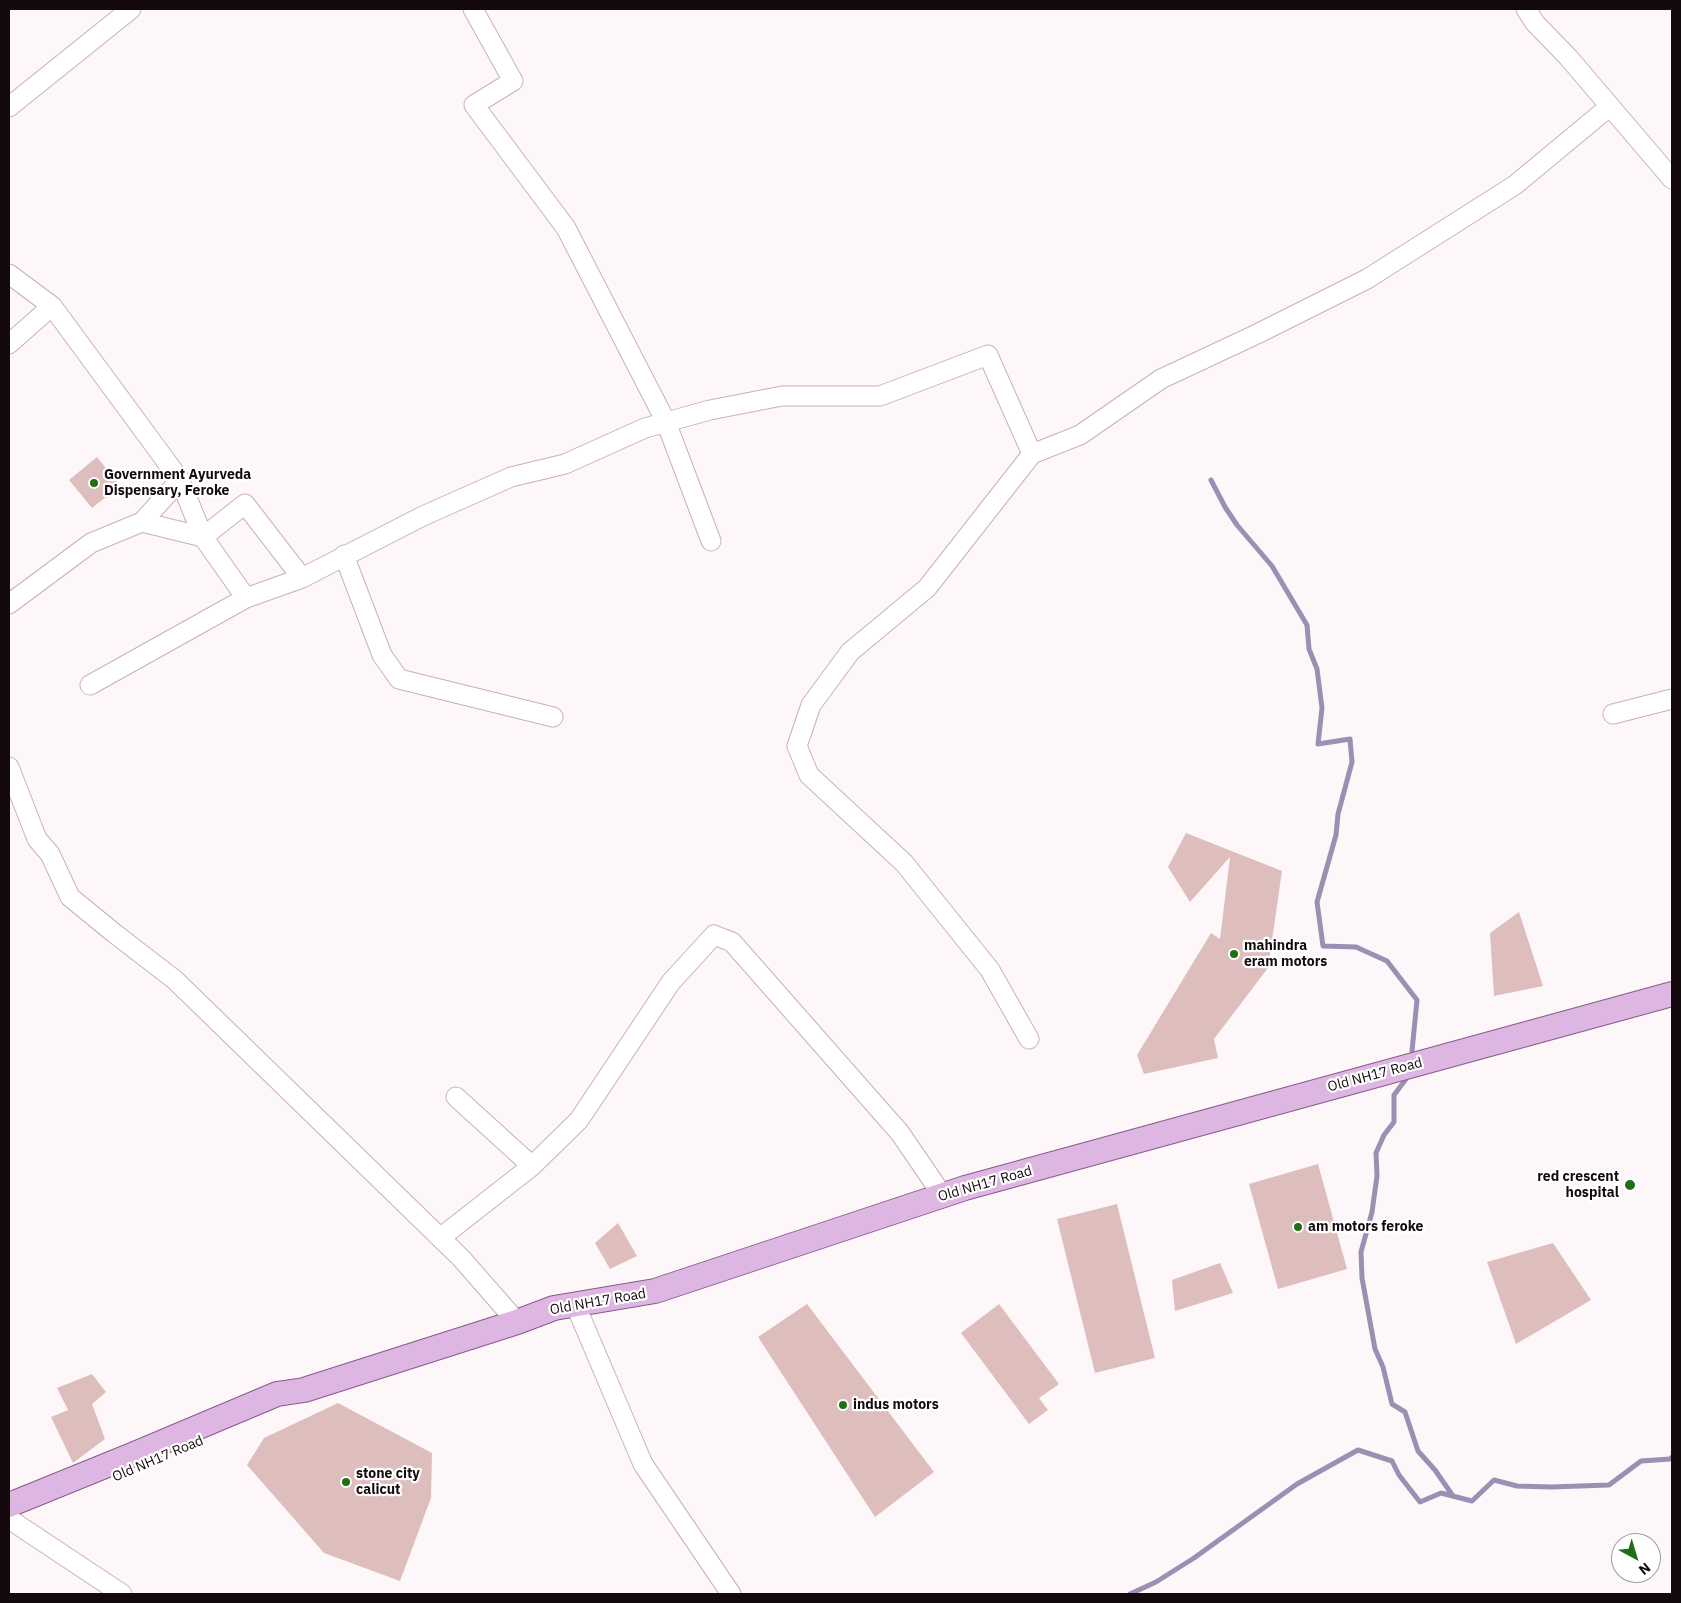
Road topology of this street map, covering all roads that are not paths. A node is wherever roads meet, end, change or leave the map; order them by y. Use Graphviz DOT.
graph roads {
  1 [pos="131,9"];
  2 [pos="473,9"];
  3 [pos="1526,9"];
  4 [pos="9,107"];
  5 [pos="1609,107"];
  6 [pos="1672,179"];
  7 [pos="9,274"];
  8 [pos="52,306"];
  9 [pos="9,344"];
  10 [pos="666,422"];
  11 [pos="1032,454"];
  12 [pos="180,480"];
  13 [pos="142,522"];
  14 [pos="202,537"];
  15 [pos="711,541"];
  16 [pos="344,555"];
  17 [pos="302,578"];
  18 [pos="246,598"];
  19 [pos="9,604"];
  20 [pos="90,685"];
  21 [pos="1672,699"];
  22 [pos="1613,714"];
  23 [pos="554,717"];
  24 [pos="9,771"];
  25 [pos="1672,994"];
  26 [pos="1029,1039"];
  27 [pos="456,1097"];
  28 [pos="532,1166"];
  29 [pos="943,1196"];
  30 [pos="440,1238"];
  31 [pos="575,1304"];
  32 [pos="517,1322"];
  33 [pos="9,1517"];
  34 [pos="122,1594"];
  35 [pos="731,1594"];
  1 -- 4 [label="street"];
  2 -- 10 [label="street"];
  3 -- 5 [label="street"];
  5 -- 6 [label="street"];
  5 -- 11 [label="street"];
  7 -- 8 [label="street"];
  8 -- 9 [label="street"];
  8 -- 12 [label="street"];
  10 -- 11 [label="street"];
  10 -- 15 [label="street"];
  10 -- 16 [label="street"];
  11 -- 26 [label="street"];
  12 -- 13 [label="street"];
  12 -- 14 [label="street"];
  13 -- 14 [label="street"];
  13 -- 19 [label="street"];
  14 -- 17 [label="street"];
  14 -- 18 [label="street"];
  16 -- 17 [label="street"];
  16 -- 23 [label="street"];
  17 -- 18 [label="street"];
  18 -- 20 [label="street"];
  21 -- 22 [label="street"];
  24 -- 30 [label="street"];
  25 -- 29 [label="main road, Old NH17 Road"];
  27 -- 28 [label="street"];
  28 -- 29 [label="street"];
  28 -- 30 [label="street"];
  29 -- 31 [label="main road, Old NH17 Road"];
  30 -- 32 [label="street"];
  31 -- 32 [label="main road, Old NH17 Road"];
  31 -- 35 [label="street"];
  32 -- 33 [label="main road, Old NH17 Road"];
  33 -- 34 [label="street"];
}
